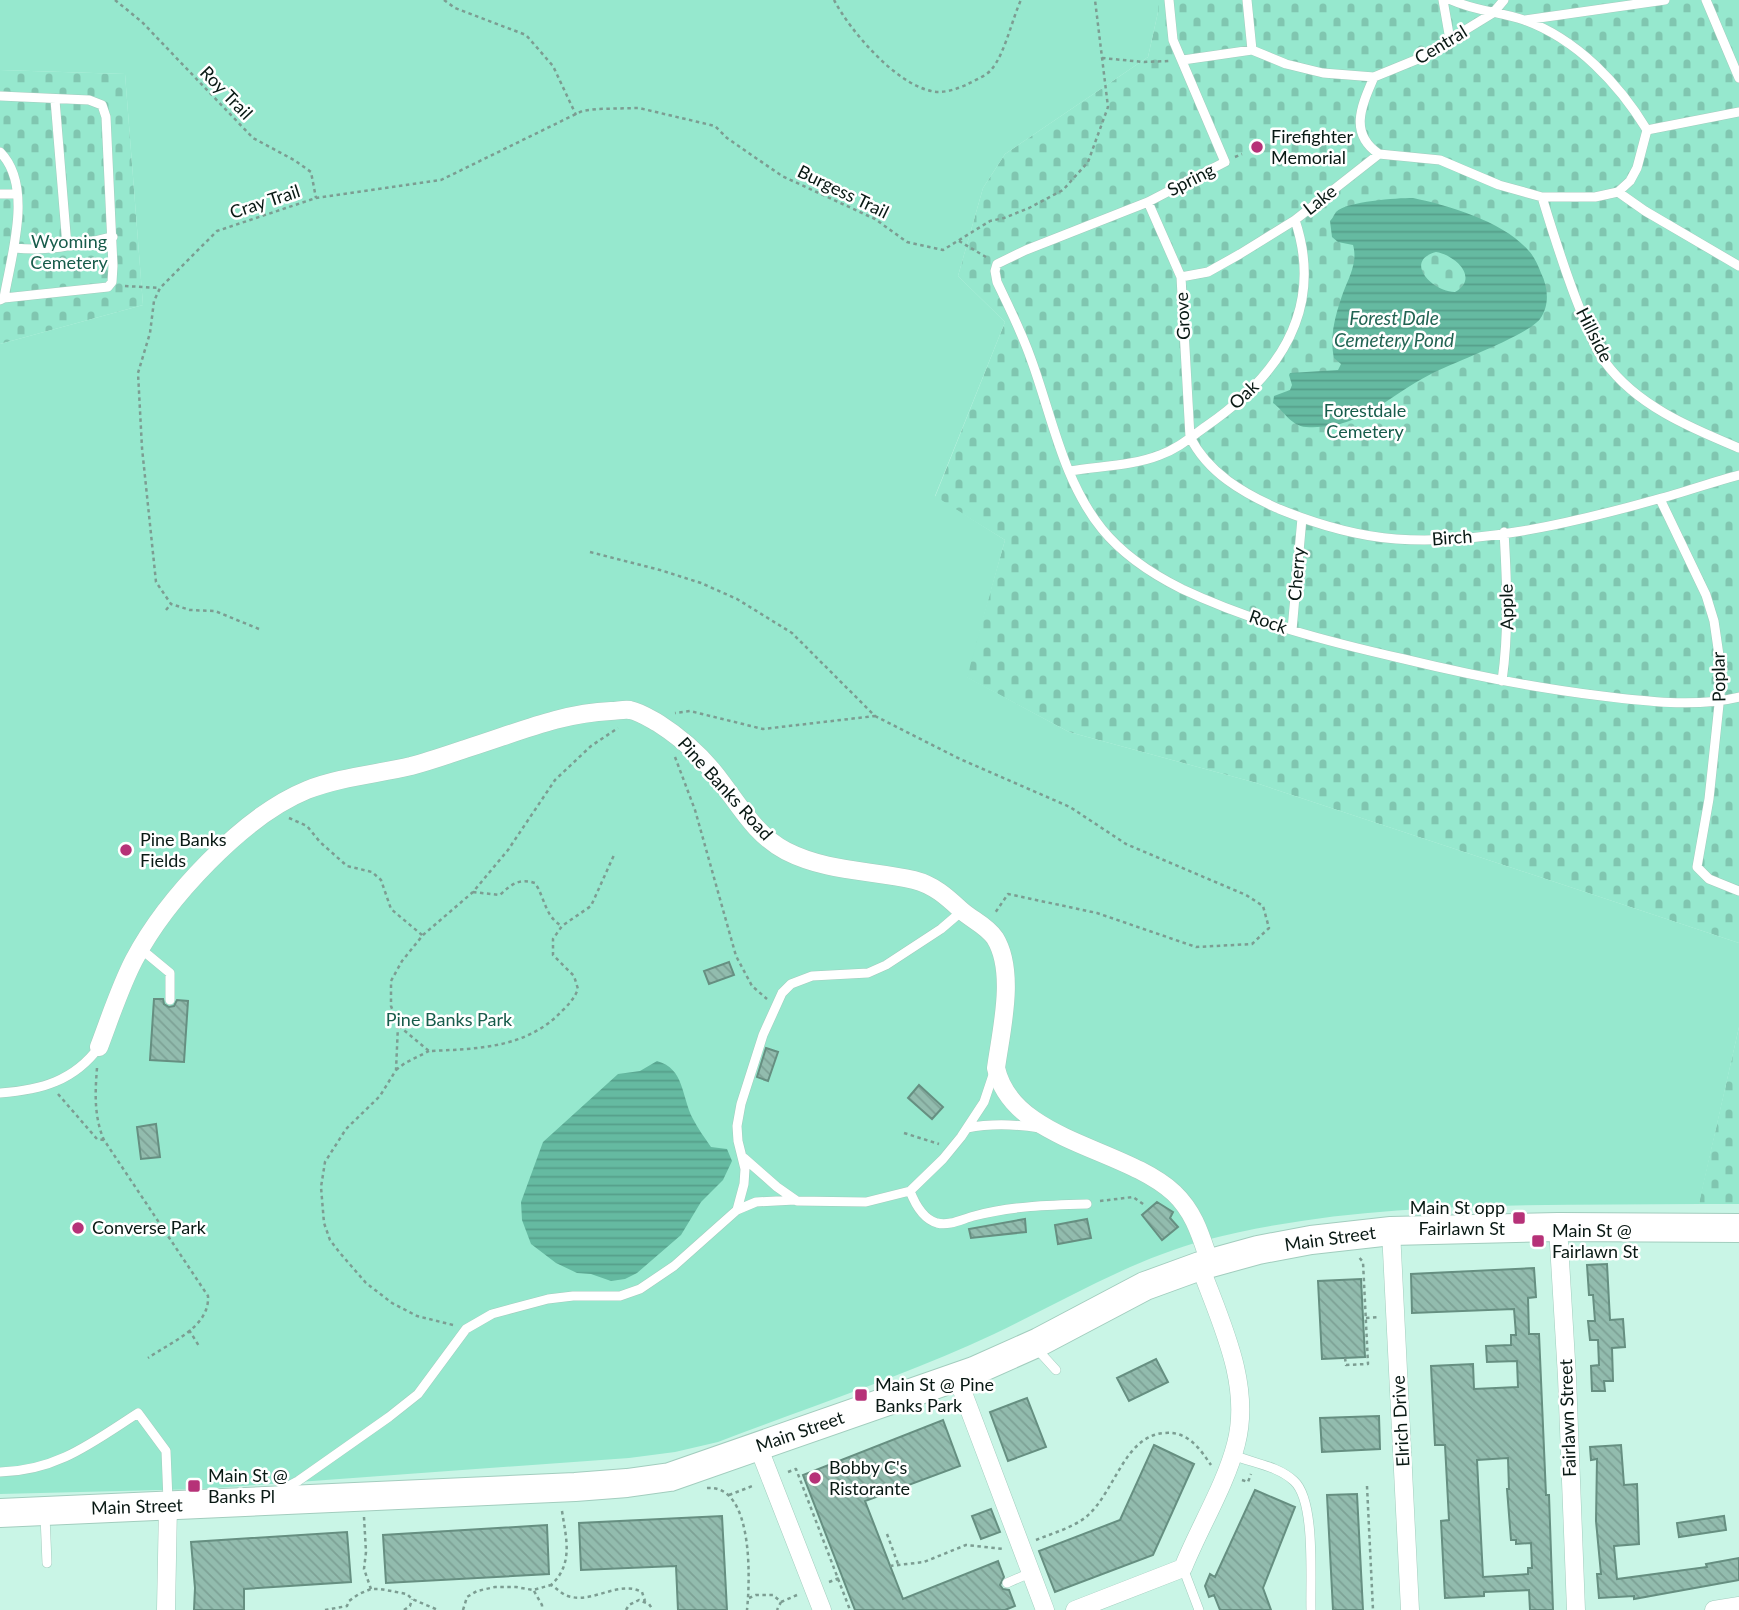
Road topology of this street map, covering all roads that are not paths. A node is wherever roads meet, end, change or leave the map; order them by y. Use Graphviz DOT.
graph roads {
  1 [pos="1169,0"];
  2 [pos="1247,0"];
  3 [pos="1443,0"];
  4 [pos="1451,0"];
  5 [pos="1504,0"];
  6 [pos="1665,0"];
  7 [pos="1706,0"];
  8 [pos="1493,13"];
  9 [pos="1523,20"];
  10 [pos="1450,40"];
  11 [pos="1252,50"];
  12 [pos="1183,60"];
  13 [pos="1374,77"];
  14 [pos="1739,78"];
  15 [pos="0,96"];
  16 [pos="55,100"];
  17 [pos="1739,112"];
  18 [pos="1647,130"];
  19 [pos="0,152"];
  20 [pos="1379,153"];
  21 [pos="1618,192"];
  22 [pos="0,194"];
  23 [pos="17,194"];
  24 [pos="1542,197"];
  25 [pos="1148,202"];
  26 [pos="1295,220"];
  27 [pos="113,237"];
  28 [pos="67,246"];
  29 [pos="15,248"];
  30 [pos="997,264"];
  31 [pos="1739,266"];
  32 [pos="1181,277"];
  33 [pos="2,299"];
  34 [pos="1190,437"];
  35 [pos="1739,448"];
  36 [pos="1070,471"];
  37 [pos="1739,475"];
  38 [pos="1660,499"];
  39 [pos="1302,518"];
  40 [pos="1504,532"];
  41 [pos="1292,630"];
  42 [pos="1502,681"];
  43 [pos="1739,697"];
  44 [pos="1720,702"];
  45 [pos="1739,891"];
  46 [pos="962,911"];
  47 [pos="141,949"];
  48 [pos="170,1000"];
  49 [pos="99,1047"];
  50 [pos="996,1068"];
  51 [pos="0,1093"];
  52 [pos="967,1128"];
  53 [pos="1046,1129"];
  54 [pos="744,1158"];
  55 [pos="909,1191"];
  56 [pos="797,1200"];
  57 [pos="1087,1205"];
  58 [pos="737,1210"];
  59 [pos="1558,1227"];
  60 [pos="1739,1228"];
  61 [pos="1391,1231"];
  62 [pos="1205,1265"];
  63 [pos="1033,1345"];
  64 [pos="1056,1370"];
  65 [pos="957,1377"];
  66 [pos="758,1447"];
  67 [pos="1233,1455"];
  68 [pos="0,1472"];
  69 [pos="262,1500"];
  70 [pos="168,1506"];
  71 [pos="45,1510"];
  72 [pos="0,1513"];
  73 [pos="47,1563"];
  74 [pos="1183,1568"];
  75 [pos="1031,1573"];
  76 [pos="1006,1583"];
  77 [pos="1739,1606"];
  78 [pos="166,1610"];
  79 [pos="822,1610"];
  80 [pos="1045,1610"];
  81 [pos="1075,1610"];
  82 [pos="1199,1610"];
  83 [pos="1311,1610"];
  84 [pos="1410,1610"];
  85 [pos="1576,1610"];
  86 [pos="1714,1610"];
  1 -- 12 [label="lane, Spring"];
  2 -- 11 [label="lane"];
  3 -- 10 [label="lane"];
  4 -- 8 [label="lane"];
  5 -- 8 [label="lane, Central"];
  6 -- 9 [label="lane"];
  7 -- 14 [label="lane"];
  8 -- 9 [label="lane"];
  8 -- 10 [label="lane, Central"];
  9 -- 18 [label="lane"];
  10 -- 13 [label="lane, Central"];
  11 -- 12 [label="lane"];
  11 -- 13 [label="lane, Central"];
  12 -- 25 [label="lane, Spring"];
  13 -- 20 [label="lane"];
  15 -- 16 [label="lane"];
  16 -- 27 [label="lane"];
  16 -- 28 [label="lane"];
  17 -- 18 [label="lane"];
  18 -- 21 [label="lane"];
  19 -- 23 [label="lane"];
  20 -- 24 [label="lane"];
  20 -- 26 [label="lane, Lake"];
  21 -- 24 [label="lane"];
  21 -- 31 [label="lane"];
  22 -- 23 [label="lane"];
  23 -- 29 [label="lane"];
  24 -- 35 [label="lane, Hillside"];
  25 -- 30 [label="lane, Spring"];
  25 -- 32 [label="lane, Grove"];
  26 -- 32 [label="lane, Lake"];
  26 -- 34 [label="lane, Oak"];
  27 -- 28 [label="lane"];
  27 -- 33 [label="lane"];
  28 -- 29 [label="lane"];
  29 -- 33 [label="lane"];
  30 -- 36 [label="lane, Rock"];
  32 -- 34 [label="lane, Grove"];
  34 -- 36 [label="lane, Oak"];
  34 -- 39 [label="lane, Birch"];
  36 -- 41 [label="lane, Rock"];
  37 -- 38 [label="lane, Birch"];
  38 -- 40 [label="lane, Birch"];
  38 -- 44 [label="lane, Poplar"];
  39 -- 40 [label="lane, Birch"];
  39 -- 41 [label="lane, Cherry"];
  40 -- 42 [label="lane, Apple"];
  41 -- 42 [label="lane, Rock"];
  42 -- 44 [label="lane, Rock"];
  43 -- 44 [label="lane, Rock"];
  44 -- 45 [label="lane, Poplar"];
  46 -- 47 [label="street, Pine Banks Road"];
  46 -- 50 [label="street, Pine Banks Road"];
  46 -- 54 [label="lane"];
  47 -- 48 [label="lane"];
  47 -- 49 [label="street, Pine Banks Road"];
  49 -- 51 [label="lane"];
  50 -- 52 [label="lane"];
  50 -- 53 [label="street"];
  52 -- 53 [label="lane"];
  52 -- 55 [label="lane"];
  53 -- 62 [label="street"];
  54 -- 56 [label="lane"];
  54 -- 58 [label="lane"];
  55 -- 56 [label="lane"];
  55 -- 57 [label="lane"];
  56 -- 58 [label="lane"];
  58 -- 69 [label="lane"];
  59 -- 60 [label="main road, Main Street"];
  59 -- 61 [label="main road, Main Street"];
  59 -- 85 [label="street, Fairlawn Street"];
  61 -- 62 [label="main road, Main Street"];
  61 -- 84 [label="street, Elrich Drive"];
  62 -- 63 [label="main road, Main Street"];
  62 -- 67 [label="street"];
  63 -- 64 [label="lane"];
  63 -- 65 [label="main road, Main Street"];
  65 -- 66 [label="main road, Main Street"];
  65 -- 75 [label="street"];
  66 -- 69 [label="main road, Main Street"];
  66 -- 79 [label="street"];
  67 -- 74 [label="street"];
  67 -- 83 [label="lane"];
  68 -- 70 [label="lane"];
  69 -- 70 [label="main road, Main Street"];
  70 -- 71 [label="main road, Main Street"];
  70 -- 78 [label="street"];
  71 -- 72 [label="main road, Main Street"];
  71 -- 73 [label="lane"];
  74 -- 81 [label="street"];
  74 -- 82 [label="lane"];
  75 -- 76 [label="lane"];
  75 -- 80 [label="street"];
  77 -- 86 [label="street"];
}
